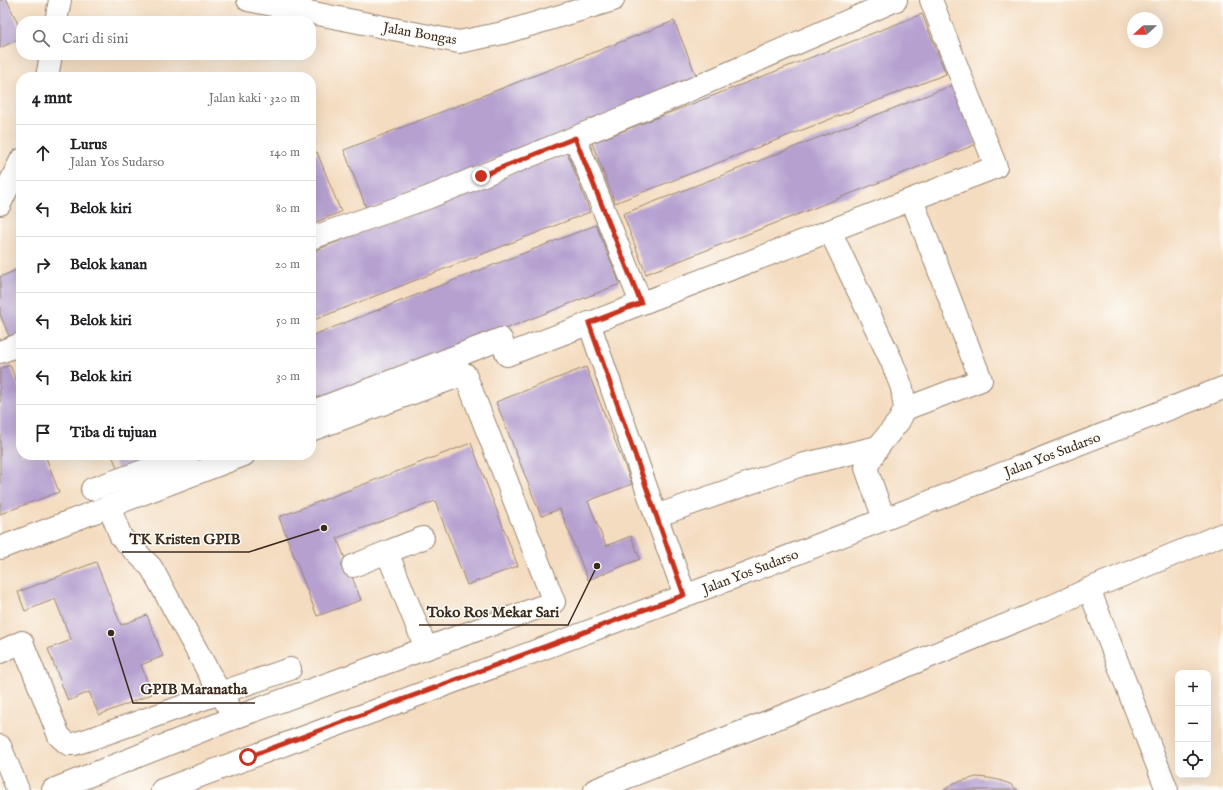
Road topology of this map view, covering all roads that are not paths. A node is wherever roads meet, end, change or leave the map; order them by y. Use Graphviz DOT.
graph roads {
  1 [pos="60,0"];
  2 [pos="248,0"];
  3 [pos="613,0"];
  4 [pos="896,0"];
  5 [pos="931,0"];
  6 [pos="57,16"];
  7 [pos="50,60"];
  8 [pos="48,72"];
  9 [pos="575,138"];
  10 [pos="16,170"];
  11 [pos="912,200"];
  12 [pos="0,204"];
  13 [pos="830,231"];
  14 [pos="316,236"];
  15 [pos="641,303"];
  16 [pos="589,323"];
  17 [pos="16,346"];
  18 [pos="0,352"];
  19 [pos="1223,388"];
  20 [pos="905,409"];
  21 [pos="316,410"];
  22 [pos="316,428"];
  23 [pos="878,446"];
  24 [pos="175,460"];
  25 [pos="231,460"];
  26 [pos="92,489"];
  27 [pos="109,506"];
  28 [pos="656,516"];
  29 [pos="884,519"];
  30 [pos="1223,534"];
  31 [pos="423,538"];
  32 [pos="0,548"];
  33 [pos="388,552"];
  34 [pos="353,566"];
  35 [pos="1089,589"];
  36 [pos="684,595"];
  37 [pos="426,648"];
  38 [pos="0,652"];
  39 [pos="290,669"];
  40 [pos="220,693"];
  41 [pos="231,719"];
  42 [pos="0,746"];
  43 [pos="18,790"];
  44 [pos="53,790"];
  45 [pos="162,790"];
  46 [pos="595,790"];
  47 [pos="1167,790"];
  1 -- 6 [label="street"];
  2 -- 3 [label="street, Jalan Bongas"];
  4 -- 9 [label="street"];
  5 -- 11 [label="street"];
  7 -- 8 [label="street"];
  9 -- 14 [label="street"];
  9 -- 15 [label="street"];
  10 -- 12 [label="street"];
  11 -- 13 [label="street"];
  11 -- 20 [label="street"];
  13 -- 15 [label="street"];
  13 -- 20 [label="street"];
  15 -- 16 [label="street"];
  16 -- 21 [label="street"];
  16 -- 28 [label="street"];
  17 -- 18 [label="street"];
  19 -- 29 [label="street, Jalan Yos Sudarso"];
  20 -- 23 [label="street"];
  22 -- 37 [label="street"];
  23 -- 28 [label="street"];
  23 -- 29 [label="street"];
  24 -- 26 [label="street"];
  25 -- 27 [label="street"];
  27 -- 32 [label="street"];
  27 -- 40 [label="street"];
  28 -- 36 [label="street"];
  29 -- 36 [label="street, Jalan Yos Sudarso"];
  30 -- 35 [label="street"];
  31 -- 33 [label="street"];
  33 -- 34 [label="street"];
  33 -- 37 [label="street"];
  35 -- 46 [label="street"];
  35 -- 47 [label="street"];
  36 -- 45 [label="street, Jalan Yos Sudarso"];
  37 -- 41 [label="street"];
  38 -- 40 [label="street"];
  39 -- 40 [label="street"];
  40 -- 41 [label="street"];
  41 -- 44 [label="street"];
  42 -- 43 [label="street"];
}
